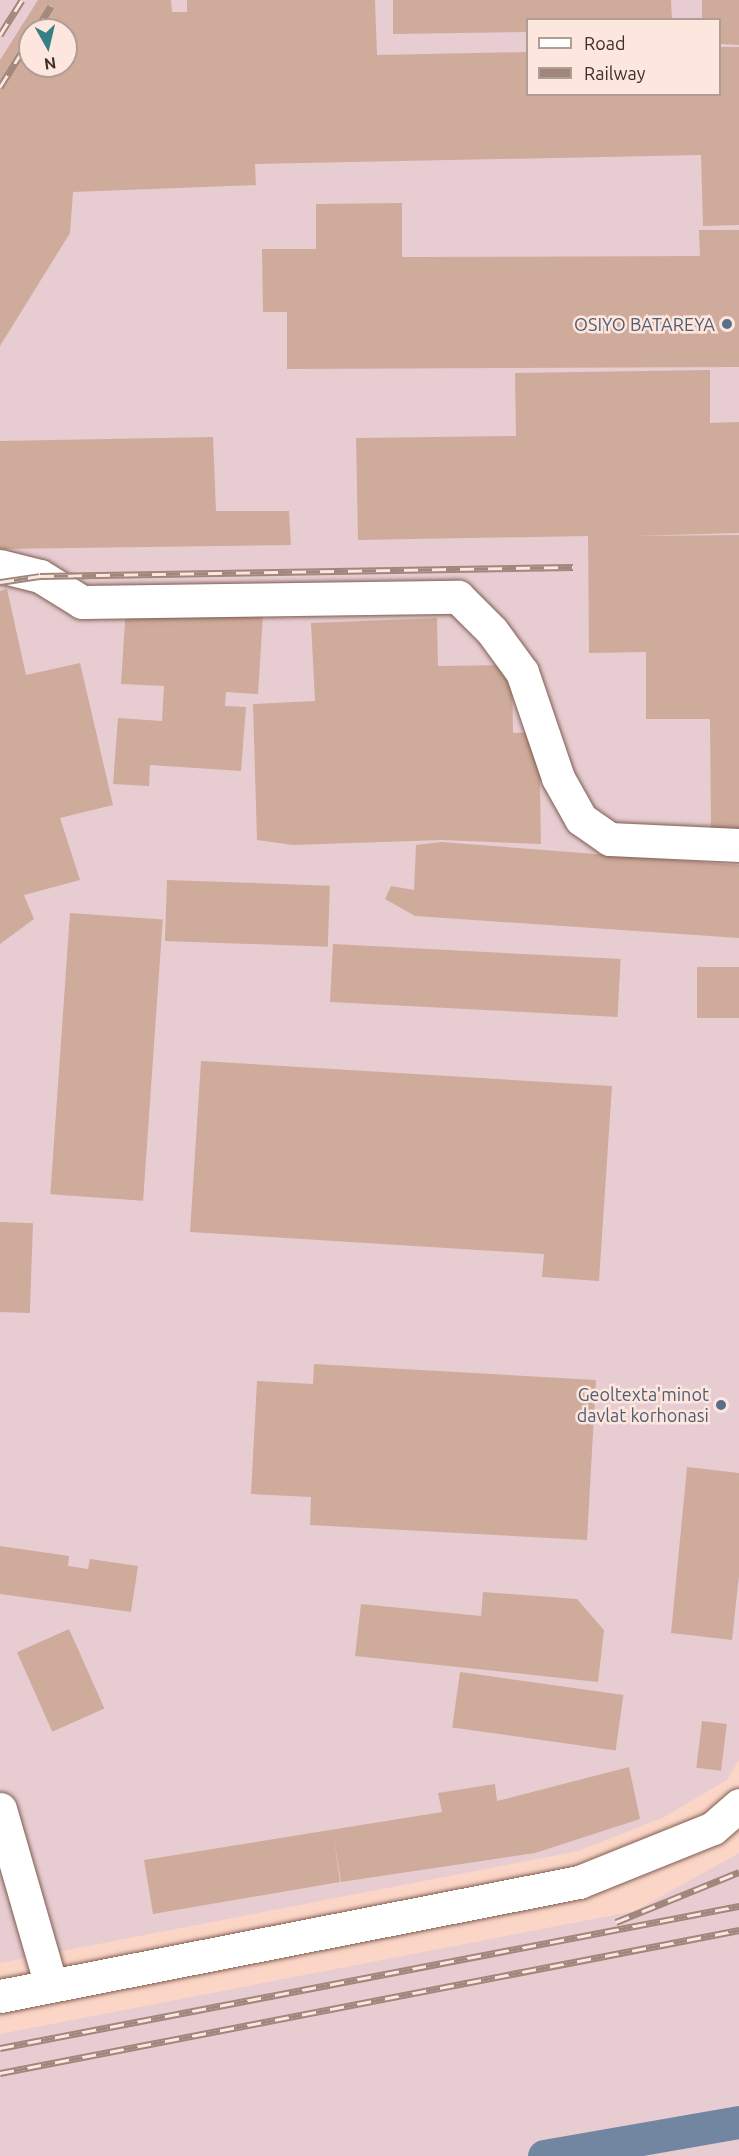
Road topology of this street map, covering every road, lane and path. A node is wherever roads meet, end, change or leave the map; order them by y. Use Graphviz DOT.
graph roads {
  1 [pos="0,566"];
  2 [pos="739,845"];
  3 [pos="739,1805"];
  4 [pos="0,1809"];
  5 [pos="51,1986"];
  6 [pos="0,1996"];
  1 -- 2 [label="street"];
  3 -- 5 [label="street"];
  4 -- 5 [label="street"];
  5 -- 6 [label="street"];
}
